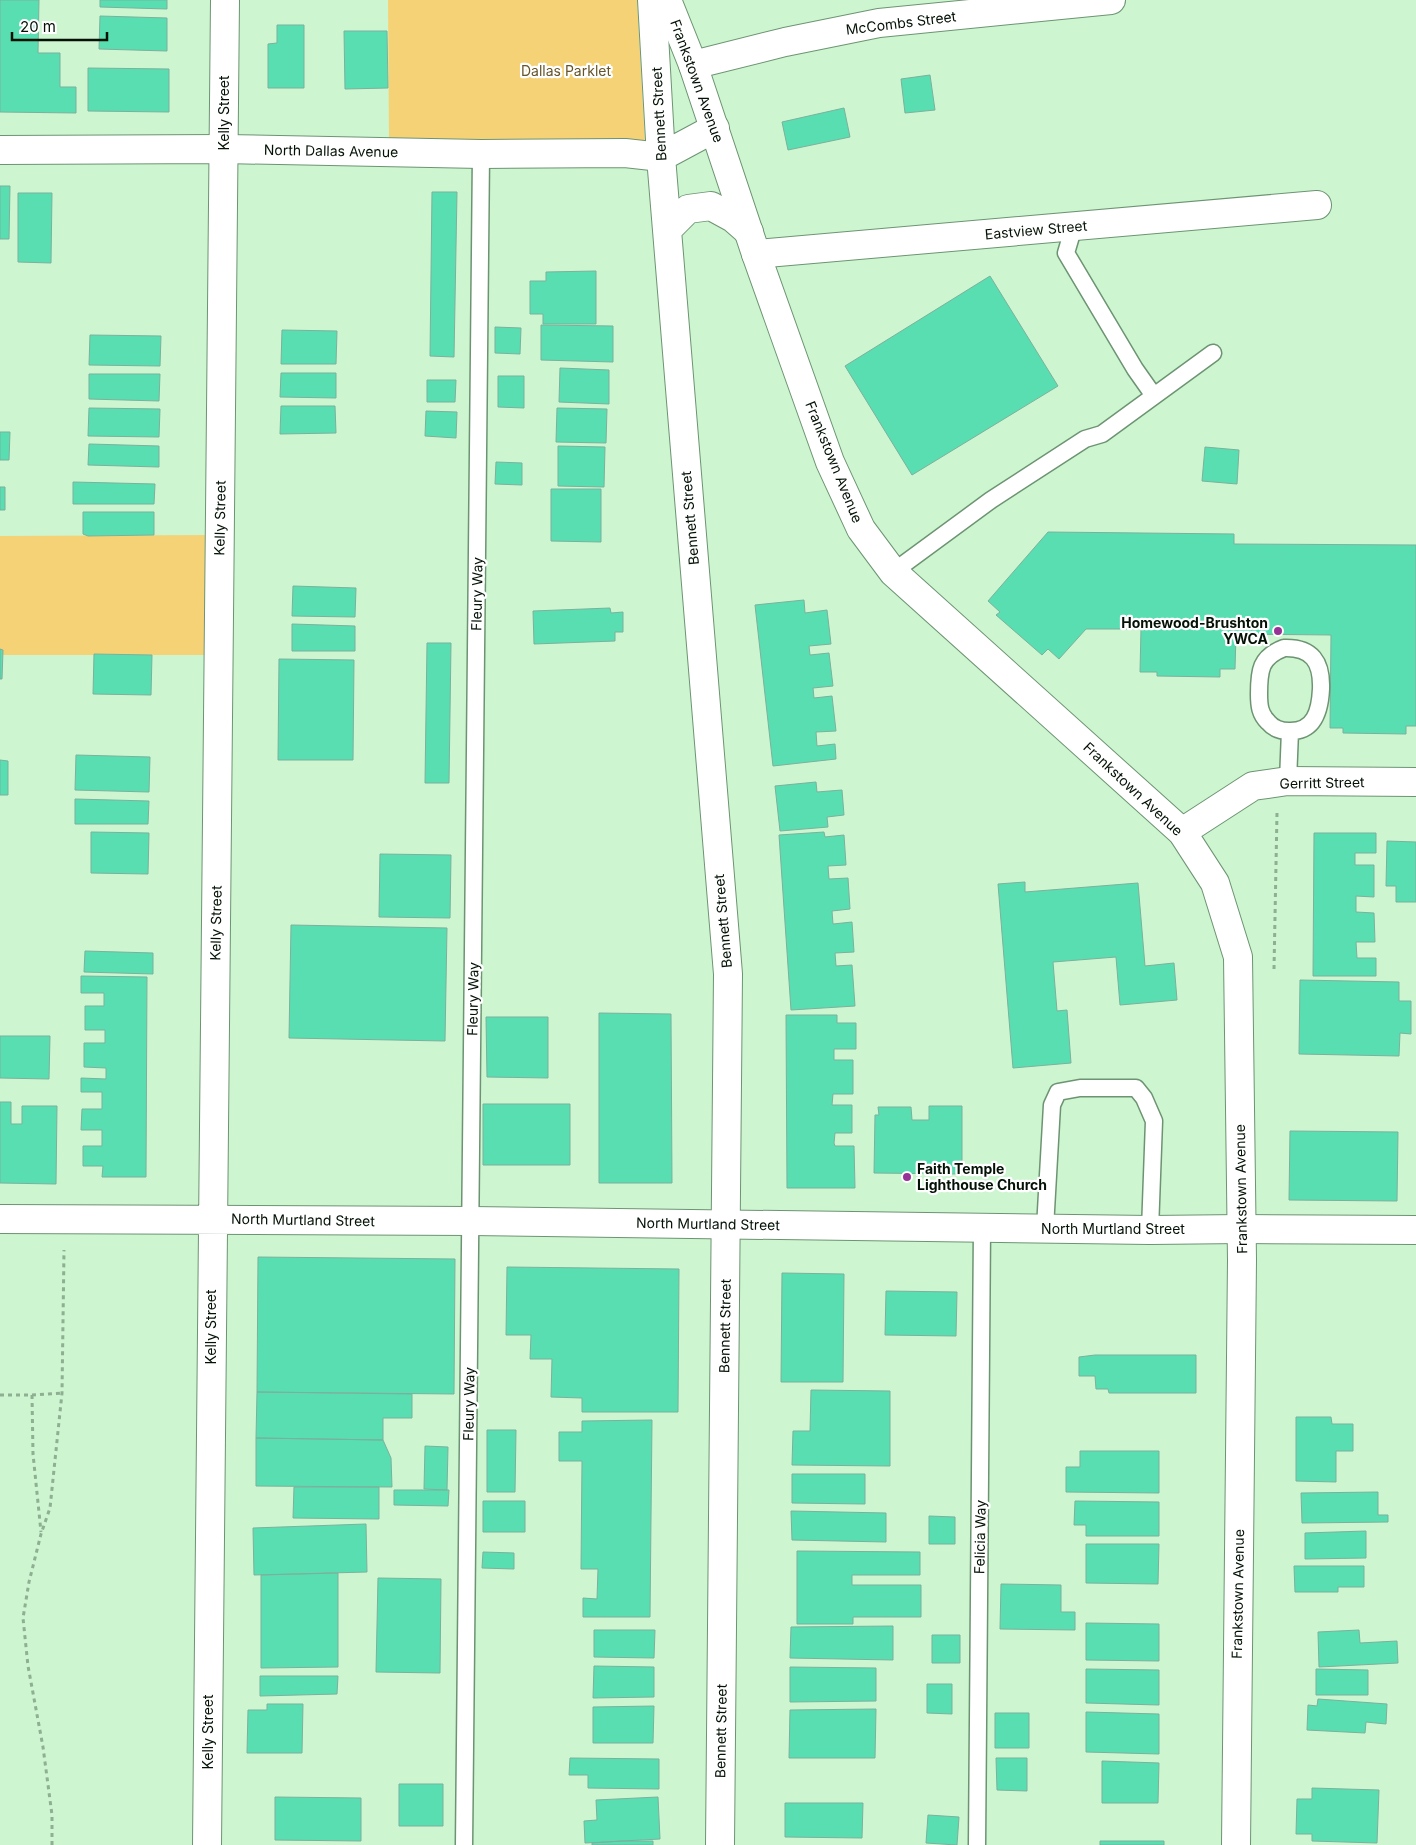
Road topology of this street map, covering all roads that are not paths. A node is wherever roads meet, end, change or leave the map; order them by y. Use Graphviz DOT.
graph roads {
  1 [pos="225,0"];
  2 [pos="652,0"];
  3 [pos="667,0"];
  4 [pos="1111,0"];
  5 [pos="1053,3"];
  6 [pos="693,65"];
  7 [pos="714,128"];
  8 [pos="224,149"];
  9 [pos="0,150"];
  10 [pos="481,154"];
  11 [pos="661,157"];
  12 [pos="1317,205"];
  13 [pos="1074,226"];
  14 [pos="667,230"];
  15 [pos="752,243"];
  16 [pos="1213,353"];
  17 [pos="1154,396"];
  18 [pos="893,572"];
  19 [pos="1290,732"];
  20 [pos="1288,781"];
  21 [pos="1416,782"];
  22 [pos="1182,832"];
  23 [pos="0,1218"];
  24 [pos="212,1218"];
  25 [pos="471,1221"];
  26 [pos="726,1224"];
  27 [pos="982,1228"];
  28 [pos="1045,1228"];
  29 [pos="1242,1229"];
  30 [pos="1150,1230"];
  31 [pos="1416,1230"];
  32 [pos="207,1845"];
  33 [pos="464,1845"];
  34 [pos="720,1845"];
  35 [pos="977,1845"];
  36 [pos="1236,1845"];
  1 -- 8 [label="street, Kelly Street"];
  2 -- 11 [label="street, Bennett Street"];
  3 -- 6 [label="street, Frankstown Avenue"];
  4 -- 5 [label="street, McCombs Street"];
  5 -- 6 [label="street, McCombs Street"];
  6 -- 7 [label="street, Frankstown Avenue"];
  7 -- 11 [label="street"];
  7 -- 15 [label="street, Frankstown Avenue"];
  8 -- 9 [label="street, North Dallas Avenue"];
  8 -- 10 [label="street, North Dallas Avenue"];
  8 -- 24 [label="street, Kelly Street"];
  10 -- 11 [label="street, North Dallas Avenue"];
  10 -- 25 [label="lane, Fleury Way"];
  11 -- 14 [label="street, Bennett Street"];
  12 -- 13 [label="street, Eastview Street"];
  13 -- 15 [label="street, Eastview Street"];
  13 -- 17 [label="lane"];
  14 -- 15 [label="street"];
  14 -- 26 [label="street, Bennett Street"];
  15 -- 18 [label="street, Frankstown Avenue"];
  16 -- 17 [label="lane"];
  17 -- 18 [label="lane"];
  18 -- 22 [label="street, Frankstown Avenue"];
  19 -- 19 [label="lane"];
  19 -- 20 [label="lane"];
  20 -- 21 [label="street, Gerritt Street"];
  20 -- 22 [label="street, Gerritt Street"];
  22 -- 29 [label="street, Frankstown Avenue"];
  23 -- 24 [label="street, North Murtland Street"];
  24 -- 25 [label="street, North Murtland Street"];
  24 -- 32 [label="street, Kelly Street"];
  25 -- 26 [label="street, North Murtland Street"];
  25 -- 33 [label="lane, Fleury Way"];
  26 -- 27 [label="street, North Murtland Street"];
  26 -- 34 [label="street, Bennett Street"];
  27 -- 28 [label="street, North Murtland Street"];
  27 -- 35 [label="lane, Felicia Way"];
  28 -- 30 [label="street, North Murtland Street"];
  28 -- 30 [label="lane"];
  29 -- 30 [label="street, North Murtland Street"];
  29 -- 31 [label="street, North Murtland Street"];
  29 -- 36 [label="street, Frankstown Avenue"];
}
